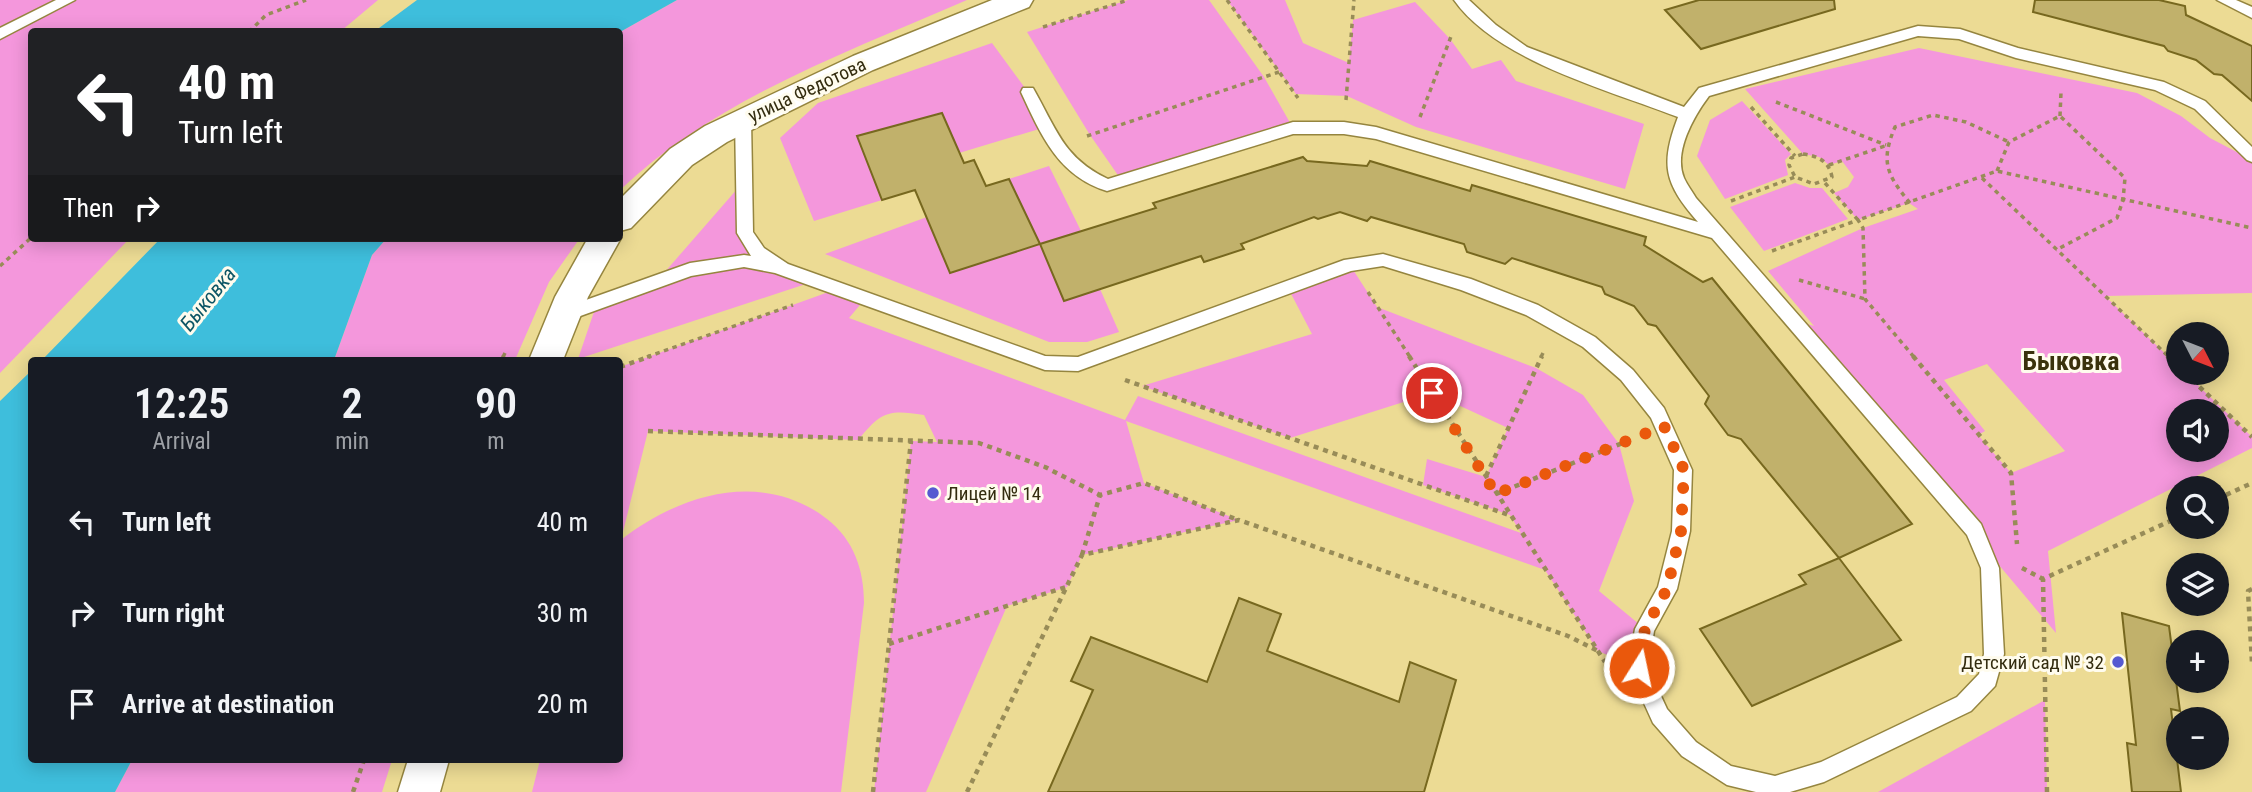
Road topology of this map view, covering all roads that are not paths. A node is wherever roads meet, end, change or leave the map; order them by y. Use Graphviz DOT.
graph roads {
  1 [pos="68,0"];
  2 [pos="1019,0"];
  3 [pos="2224,0"];
  4 [pos="1462,2"];
  5 [pos="2252,13"];
  6 [pos="0,34"];
  7 [pos="1028,92"];
  8 [pos="1687,114"];
  9 [pos="743,119"];
  10 [pos="2252,156"];
  11 [pos="623,216"];
  12 [pos="1715,233"];
  13 [pos="602,242"];
  14 [pos="782,269"];
  15 [pos="561,316"];
  16 [pos="547,357"];
  17 [pos="428,763"];
  18 [pos="419,792"];
  1 -- 6 [label="lane"];
  2 -- 9 [label="street, улица Федотова"];
  3 -- 5 [label="lane"];
  4 -- 8 [label="lane"];
  7 -- 12 [label="lane"];
  8 -- 10 [label="lane"];
  8 -- 12 [label="lane"];
  9 -- 11 [label="street, улица Федотова"];
  9 -- 14 [label="lane"];
  12 -- 14 [label="lane"];
  13 -- 15 [label="street"];
  14 -- 15 [label="lane"];
  15 -- 16 [label="street"];
  17 -- 18 [label="street"];
}
